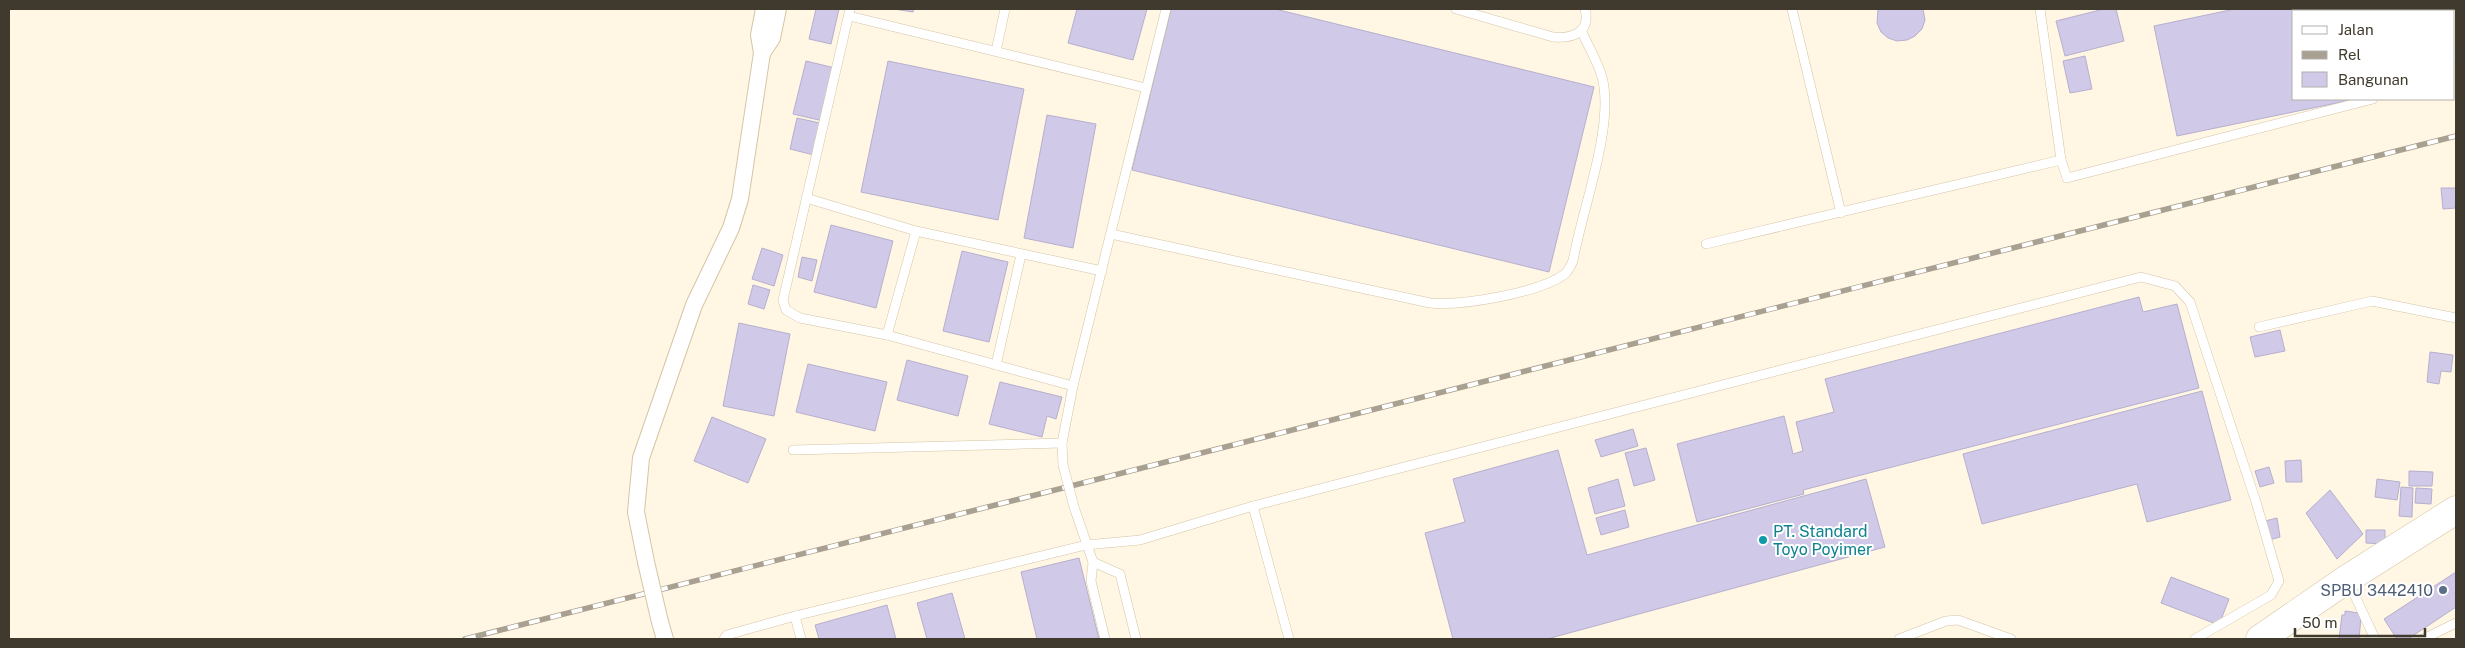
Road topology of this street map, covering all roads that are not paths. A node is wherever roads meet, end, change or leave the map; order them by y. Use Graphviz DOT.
graph roads {
  1 [pos="764,9"];
  2 [pos="778,9"];
  3 [pos="1005,9"];
  4 [pos="1166,9"];
  5 [pos="1456,9"];
  6 [pos="1585,9"];
  7 [pos="1792,9"];
  8 [pos="2040,9"];
  9 [pos="849,12"];
  10 [pos="1582,32"];
  11 [pos="996,51"];
  12 [pos="762,53"];
  13 [pos="1146,88"];
  14 [pos="2369,100"];
  15 [pos="2061,160"];
  16 [pos="806,198"];
  17 [pos="1841,213"];
  18 [pos="916,230"];
  19 [pos="1111,234"];
  20 [pos="1706,244"];
  21 [pos="1021,255"];
  22 [pos="1102,271"];
  23 [pos="2456,318"];
  24 [pos="2259,327"];
  25 [pos="888,335"];
  26 [pos="996,365"];
  27 [pos="1073,386"];
  28 [pos="1062,443"];
  29 [pos="793,450"];
  30 [pos="1253,506"];
  31 [pos="2456,510"];
  32 [pos="1086,545"];
  33 [pos="1093,562"];
  34 [pos="2347,579"];
  35 [pos="795,616"];
  36 [pos="2456,623"];
  37 [pos="665,639"];
  38 [pos="724,639"];
  39 [pos="801,639"];
  40 [pos="1104,639"];
  41 [pos="1136,639"];
  42 [pos="1289,639"];
  43 [pos="1899,639"];
  44 [pos="2011,639"];
  45 [pos="2195,639"];
  46 [pos="2260,639"];
  47 [pos="2375,639"];
  48 [pos="2423,639"];
  1 -- 12 [label="street"];
  2 -- 12 [label="street"];
  3 -- 11 [label="lane"];
  4 -- 13 [label="lane"];
  5 -- 10 [label="lane"];
  6 -- 10 [label="lane"];
  7 -- 17 [label="lane"];
  8 -- 15 [label="lane"];
  9 -- 11 [label="lane"];
  9 -- 16 [label="lane"];
  10 -- 19 [label="lane"];
  11 -- 13 [label="lane"];
  12 -- 37 [label="street, bridge"];
  13 -- 19 [label="lane"];
  14 -- 15 [label="lane"];
  15 -- 17 [label="lane"];
  16 -- 18 [label="lane"];
  16 -- 25 [label="lane"];
  17 -- 20 [label="lane"];
  18 -- 21 [label="lane"];
  18 -- 25 [label="lane"];
  19 -- 22 [label="lane"];
  21 -- 22 [label="lane"];
  21 -- 26 [label="lane"];
  22 -- 27 [label="lane"];
  23 -- 24 [label="lane"];
  25 -- 26 [label="lane"];
  26 -- 27 [label="lane"];
  27 -- 28 [label="lane"];
  28 -- 29 [label="lane"];
  28 -- 32 [label="lane, bridge"];
  30 -- 32 [label="lane"];
  30 -- 42 [label="lane"];
  30 -- 45 [label="lane"];
  31 -- 34 [label="highway"];
  32 -- 33 [label="lane"];
  32 -- 35 [label="lane"];
  33 -- 40 [label="lane"];
  33 -- 41 [label="lane"];
  34 -- 46 [label="highway"];
  34 -- 47 [label="lane"];
  35 -- 38 [label="lane"];
  35 -- 39 [label="lane"];
  36 -- 48 [label="lane"];
  43 -- 44 [label="lane"];
}
